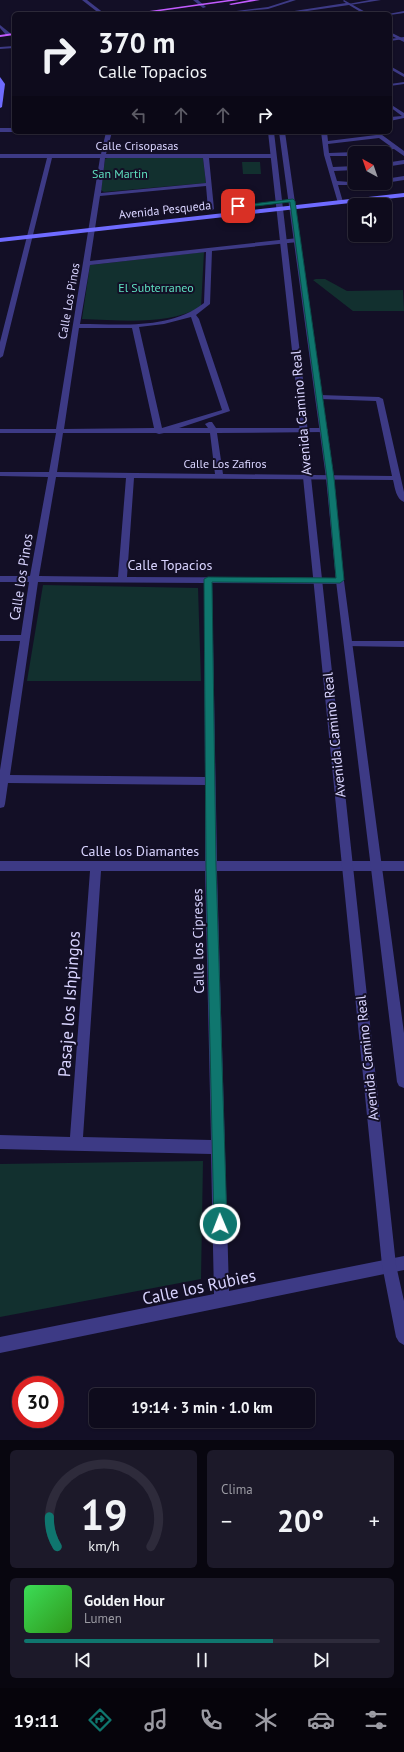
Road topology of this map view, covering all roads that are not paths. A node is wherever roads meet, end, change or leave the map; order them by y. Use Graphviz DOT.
graph roads {
  1 [pos="84,0"];
  2 [pos="195,0"];
  3 [pos="237,0"];
  4 [pos="258,0"];
  5 [pos="294,0"];
  6 [pos="337,0"];
  7 [pos="379,0"];
  8 [pos="344,2"];
  9 [pos="350,4"];
  10 [pos="203,6"];
  11 [pos="301,11"];
  12 [pos="100,12"];
  13 [pos="148,12"];
  14 [pos="168,12"];
  15 [pos="233,12"];
  16 [pos="293,12"];
  17 [pos="357,12"];
  18 [pos="364,12"];
  19 [pos="404,12"];
  20 [pos="392,14"];
  21 [pos="0,26"];
  22 [pos="392,28"];
  23 [pos="5,32"];
  24 [pos="392,34"];
  25 [pos="404,35"];
  26 [pos="0,36"];
  27 [pos="403,39"];
  28 [pos="392,40"];
  29 [pos="12,47"];
  30 [pos="0,48"];
  31 [pos="392,68"];
  32 [pos="404,76"];
  33 [pos="0,78"];
  34 [pos="404,83"];
  35 [pos="1,84"];
  36 [pos="392,85"];
  37 [pos="1,100"];
  38 [pos="0,107"];
  39 [pos="392,107"];
  40 [pos="404,116"];
  41 [pos="392,119"];
  42 [pos="0,130"];
  43 [pos="12,130"];
  44 [pos="108,134"];
  45 [pos="270,134"];
  46 [pos="282,134"];
  47 [pos="324,134"];
  48 [pos="377,134"];
  49 [pos="326,142"];
  50 [pos="404,144"];
  51 [pos="394,146"];
  52 [pos="348,154"];
  53 [pos="404,154"];
  54 [pos="327,155"];
  55 [pos="0,156"];
  56 [pos="50,156"];
  57 [pos="103,156"];
  58 [pos="206,156"];
  59 [pos="273,156"];
  60 [pos="404,162"];
  61 [pos="392,164"];
  62 [pos="348,168"];
  63 [pos="331,169"];
  64 [pos="404,178"];
  65 [pos="392,180"];
  66 [pos="348,183"];
  67 [pos="209,184"];
  68 [pos="335,184"];
  69 [pos="404,190"];
  70 [pos="98,195"];
  71 [pos="404,195"];
  72 [pos="339,199"];
  73 [pos="256,204"];
  74 [pos="293,204"];
  75 [pos="278,205"];
  76 [pos="218,208"];
  77 [pos="211,209"];
  78 [pos="204,210"];
  79 [pos="189,211"];
  80 [pos="192,218"];
  81 [pos="102,220"];
  82 [pos="87,222"];
  83 [pos="93,225"];
  84 [pos="38,228"];
  85 [pos="23,230"];
  86 [pos="30,232"];
  87 [pos="0,240"];
  88 [pos="298,240"];
  89 [pos="283,241"];
  90 [pos="209,249"];
  91 [pos="87,263"];
  92 [pos="192,314"];
  93 [pos="134,325"];
  94 [pos="76,326"];
  95 [pos="0,356"];
  96 [pos="320,397"];
  97 [pos="204,418"];
  98 [pos="213,429"];
  99 [pos="304,430"];
  100 [pos="324,430"];
  101 [pos="0,431"];
  102 [pos="60,431"];
  103 [pos="159,432"];
  104 [pos="0,474"];
  105 [pos="53,474"];
  106 [pos="130,475"];
  107 [pos="219,476"];
  108 [pos="307,476"];
  109 [pos="330,478"];
  110 [pos="397,478"];
  111 [pos="404,500"];
  112 [pos="0,579"];
  113 [pos="34,579"];
  114 [pos="122,579"];
  115 [pos="208,579"];
  116 [pos="340,580"];
  117 [pos="319,581"];
  118 [pos="0,638"];
  119 [pos="25,638"];
  120 [pos="349,644"];
  121 [pos="404,644"];
  122 [pos="4,779"];
  123 [pos="210,781"];
  124 [pos="0,804"];
  125 [pos="347,865"];
  126 [pos="375,865"];
  127 [pos="0,866"];
  128 [pos="96,866"];
  129 [pos="211,866"];
  130 [pos="404,866"];
  131 [pos="404,1082"];
  132 [pos="0,1142"];
  133 [pos="76,1144"];
  134 [pos="218,1147"];
  135 [pos="404,1263"];
  136 [pos="389,1265"];
  137 [pos="222,1301"];
  138 [pos="404,1338"];
  139 [pos="0,1345"];
  1 -- 12 [label="street"];
  2 -- 10 [label="street"];
  3 -- 10 [label="main road"];
  4 -- 10 [label="main road"];
  5 -- 15 [label="street"];
  6 -- 8 [label="street"];
  7 -- 9 [label="street"];
  8 -- 9 [label="street"];
  8 -- 11 [label="street"];
  8 -- 17 [label="street"];
  9 -- 18 [label="street"];
  10 -- 13 [label="main road"];
  10 -- 14 [label="main road"];
  11 -- 16 [label="street"];
  19 -- 20 [label="street"];
  21 -- 23 [label="street"];
  22 -- 25 [label="street"];
  23 -- 26 [label="main road"];
  24 -- 27 [label="street"];
  27 -- 28 [label="street"];
  29 -- 30 [label="street"];
  31 -- 32 [label="street"];
  33 -- 35 [label="main road"];
  34 -- 36 [label="street"];
  35 -- 37 [label="main road"];
  37 -- 38 [label="main road"];
  39 -- 40 [label="street"];
  40 -- 41 [label="street"];
  42 -- 43 [label="street"];
  44 -- 57 [label="street, Calle Los Pinos"];
  45 -- 59 [label="street, Avenida Camino Real"];
  46 -- 74 [label="street, Avenida Camino Real"];
  47 -- 49 [label="street"];
  48 -- 49 [label="street"];
  48 -- 51 [label="street"];
  49 -- 54 [label="street"];
  50 -- 51 [label="street"];
  51 -- 53 [label="street"];
  52 -- 54 [label="street"];
  54 -- 63 [label="street"];
  55 -- 56 [label="street, Calle Crisopasas"];
  56 -- 57 [label="street, Calle Crisopasas"];
  56 -- 86 [label="street"];
  57 -- 58 [label="street, Calle Crisopasas"];
  57 -- 70 [label="street, Calle Los Pinos"];
  58 -- 59 [label="street, Calle Crisopasas"];
  58 -- 67 [label="street"];
  59 -- 75 [label="street, Avenida Camino Real"];
  60 -- 61 [label="street"];
  62 -- 63 [label="street"];
  63 -- 68 [label="street"];
  64 -- 65 [label="street"];
  66 -- 68 [label="street"];
  67 -- 70 [label="street"];
  67 -- 77 [label="street"];
  68 -- 72 [label="street"];
  69 -- 72 [label="main road, Avenida Pesqueda"];
  70 -- 83 [label="street, Calle Los Pinos"];
  71 -- 72 [label="main road, Avenida Pesqueda"];
  72 -- 74 [label="main road, Avenida Pesqueda"];
  73 -- 75 [label="main road, Avenida Pesqueda"];
  74 -- 75 [label="main road, Avenida Pesqueda"];
  74 -- 88 [label="street, Avenida Camino Real"];
  75 -- 80 [label="main road, Avenida Pesqueda"];
  75 -- 89 [label="street, Avenida Camino Real"];
  76 -- 77 [label="main road, Avenida Pesqueda"];
  77 -- 78 [label="main road, Avenida Pesqueda"];
  79 -- 80 [label="main road"];
  80 -- 83 [label="main road, Avenida Pesqueda"];
  81 -- 83 [label="main road, Avenida Pesqueda"];
  82 -- 83 [label="main road, Avenida Pesqueda"];
  83 -- 86 [label="main road, Avenida Pesqueda"];
  83 -- 91 [label="street, Calle Los Pinos"];
  84 -- 86 [label="main road, Avenida Pesqueda"];
  85 -- 86 [label="main road, Avenida Pesqueda"];
  86 -- 87 [label="main road, Avenida Pesqueda"];
  86 -- 95 [label="street"];
  88 -- 89 [label="street"];
  88 -- 96 [label="street, Avenida Camino Real"];
  89 -- 90 [label="street"];
  89 -- 99 [label="street, Avenida Camino Real"];
  90 -- 91 [label="street"];
  90 -- 92 [label="street"];
  91 -- 94 [label="street, Calle Los Pinos"];
  92 -- 93 [label="street"];
  92 -- 97 [label="street"];
  93 -- 94 [label="street"];
  93 -- 103 [label="street"];
  94 -- 102 [label="street, Calle Los Pinos"];
  96 -- 100 [label="street, Avenida Camino Real"];
  96 -- 110 [label="street"];
  97 -- 98 [label="street"];
  97 -- 103 [label="street"];
  98 -- 99 [label="street"];
  98 -- 103 [label="street"];
  98 -- 107 [label="street"];
  99 -- 100 [label="street"];
  99 -- 108 [label="street, Avenida Camino Real"];
  100 -- 109 [label="street, Avenida Camino Real"];
  101 -- 102 [label="street"];
  102 -- 103 [label="street"];
  102 -- 105 [label="street, Calle Los Pinos"];
  104 -- 105 [label="street"];
  105 -- 106 [label="street, Calle Los Zafiros"];
  105 -- 113 [label="street, Calle los Pinos"];
  106 -- 107 [label="street, Calle Los Zafiros"];
  106 -- 114 [label="street"];
  107 -- 108 [label="street, Calle Los Zafiros"];
  108 -- 109 [label="street, Calle Los Zafiros"];
  108 -- 117 [label="street, Avenida Camino Real"];
  109 -- 110 [label="street, Calle Los Zafiros"];
  109 -- 116 [label="street, Avenida Camino Real"];
  110 -- 111 [label="street"];
  112 -- 113 [label="street, Calle Topacios"];
  113 -- 114 [label="street, Calle Topacios"];
  113 -- 119 [label="street, Calle los Pinos"];
  114 -- 115 [label="street, Calle Topacios"];
  115 -- 117 [label="street, Calle Topacios"];
  115 -- 123 [label="street, Calle los Cipreses"];
  116 -- 117 [label="street, Calle Topacios"];
  116 -- 120 [label="street, Avenida Camino Real"];
  117 -- 125 [label="street, Avenida Camino Real"];
  118 -- 119 [label="street"];
  119 -- 122 [label="street, Calle los Pinos"];
  120 -- 121 [label="street"];
  120 -- 126 [label="street, Avenida Camino Real"];
  122 -- 123 [label="street"];
  122 -- 124 [label="street, Calle los Pinos"];
  123 -- 129 [label="street, Calle los Cipreses"];
  125 -- 126 [label="street, Calle los Diamantes"];
  125 -- 129 [label="street, Calle los Diamantes"];
  125 -- 136 [label="street, Avenida Camino Real"];
  126 -- 130 [label="street"];
  126 -- 131 [label="street, Avenida Camino Real"];
  127 -- 128 [label="street, Calle los Diamantes"];
  128 -- 129 [label="street, Calle los Diamantes"];
  128 -- 133 [label="street, Pasaje los Ishpingos"];
  129 -- 134 [label="street, Calle los Cipreses"];
  132 -- 133 [label="street"];
  133 -- 134 [label="street"];
  134 -- 137 [label="street, Calle los Cipreses"];
  135 -- 136 [label="street, Calle los Rubies"];
  136 -- 137 [label="street, Calle los Rubies"];
  136 -- 138 [label="street, Avenida Camino Real"];
  137 -- 139 [label="street, Calle los Rubies"];
}
